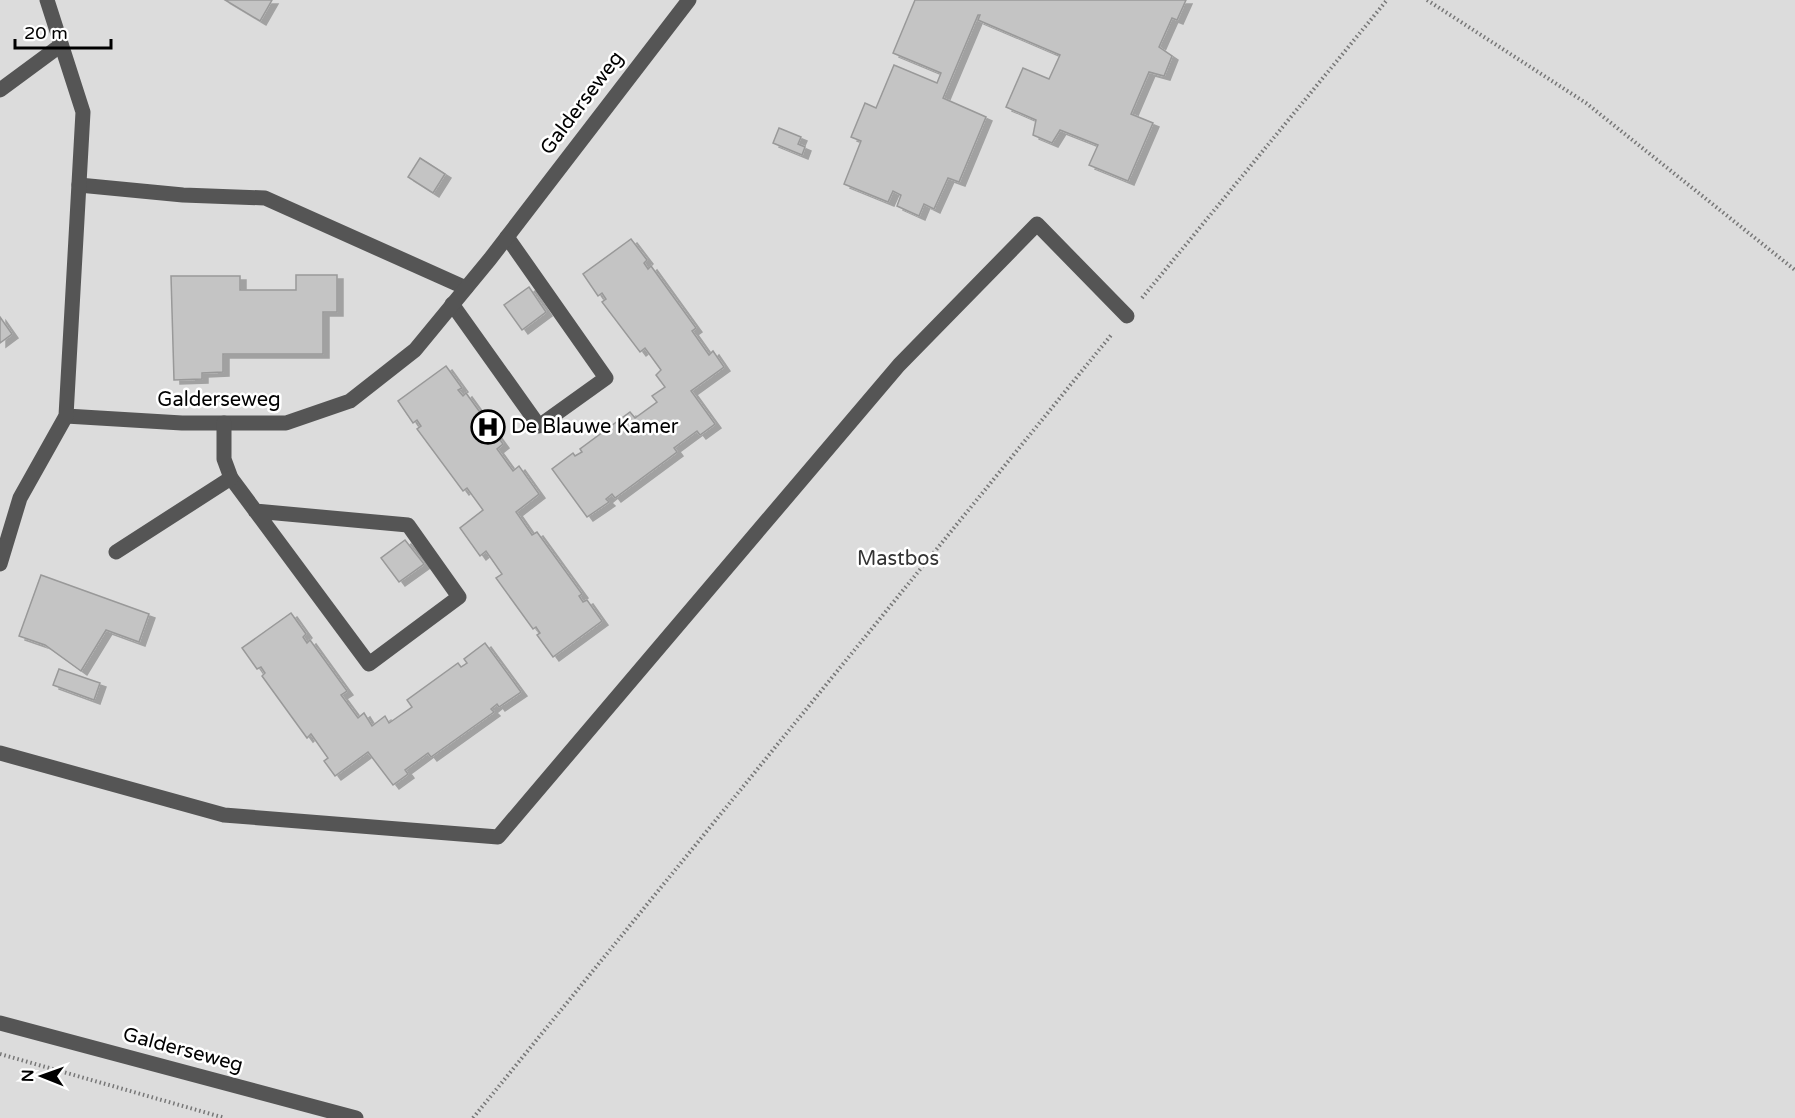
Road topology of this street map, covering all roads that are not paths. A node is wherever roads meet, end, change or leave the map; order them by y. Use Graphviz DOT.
graph roads {
  1 [pos="47,0"];
  2 [pos="689,0"];
  3 [pos="61,45"];
  4 [pos="0,90"];
  5 [pos="79,185"];
  6 [pos="507,237"];
  7 [pos="466,288"];
  8 [pos="452,304"];
  9 [pos="1127,316"];
  10 [pos="66,416"];
  11 [pos="224,423"];
  12 [pos="231,478"];
  13 [pos="255,511"];
  14 [pos="117,552"];
  15 [pos="0,564"];
  16 [pos="0,753"];
  17 [pos="0,1023"];
  18 [pos="356,1118"];
  1 -- 3 [label="street"];
  2 -- 6 [label="street, Galderseweg"];
  3 -- 4 [label="street"];
  3 -- 5 [label="street"];
  5 -- 7 [label="street"];
  5 -- 10 [label="street"];
  6 -- 7 [label="street, Galderseweg"];
  6 -- 8 [label="street"];
  7 -- 8 [label="street, Galderseweg"];
  8 -- 11 [label="street, Galderseweg"];
  9 -- 16 [label="street"];
  10 -- 11 [label="street, Galderseweg"];
  10 -- 15 [label="street"];
  11 -- 12 [label="street"];
  12 -- 13 [label="street"];
  12 -- 14 [label="street"];
  13 -- 13 [label="street"];
  17 -- 18 [label="street, Galderseweg"];
}
